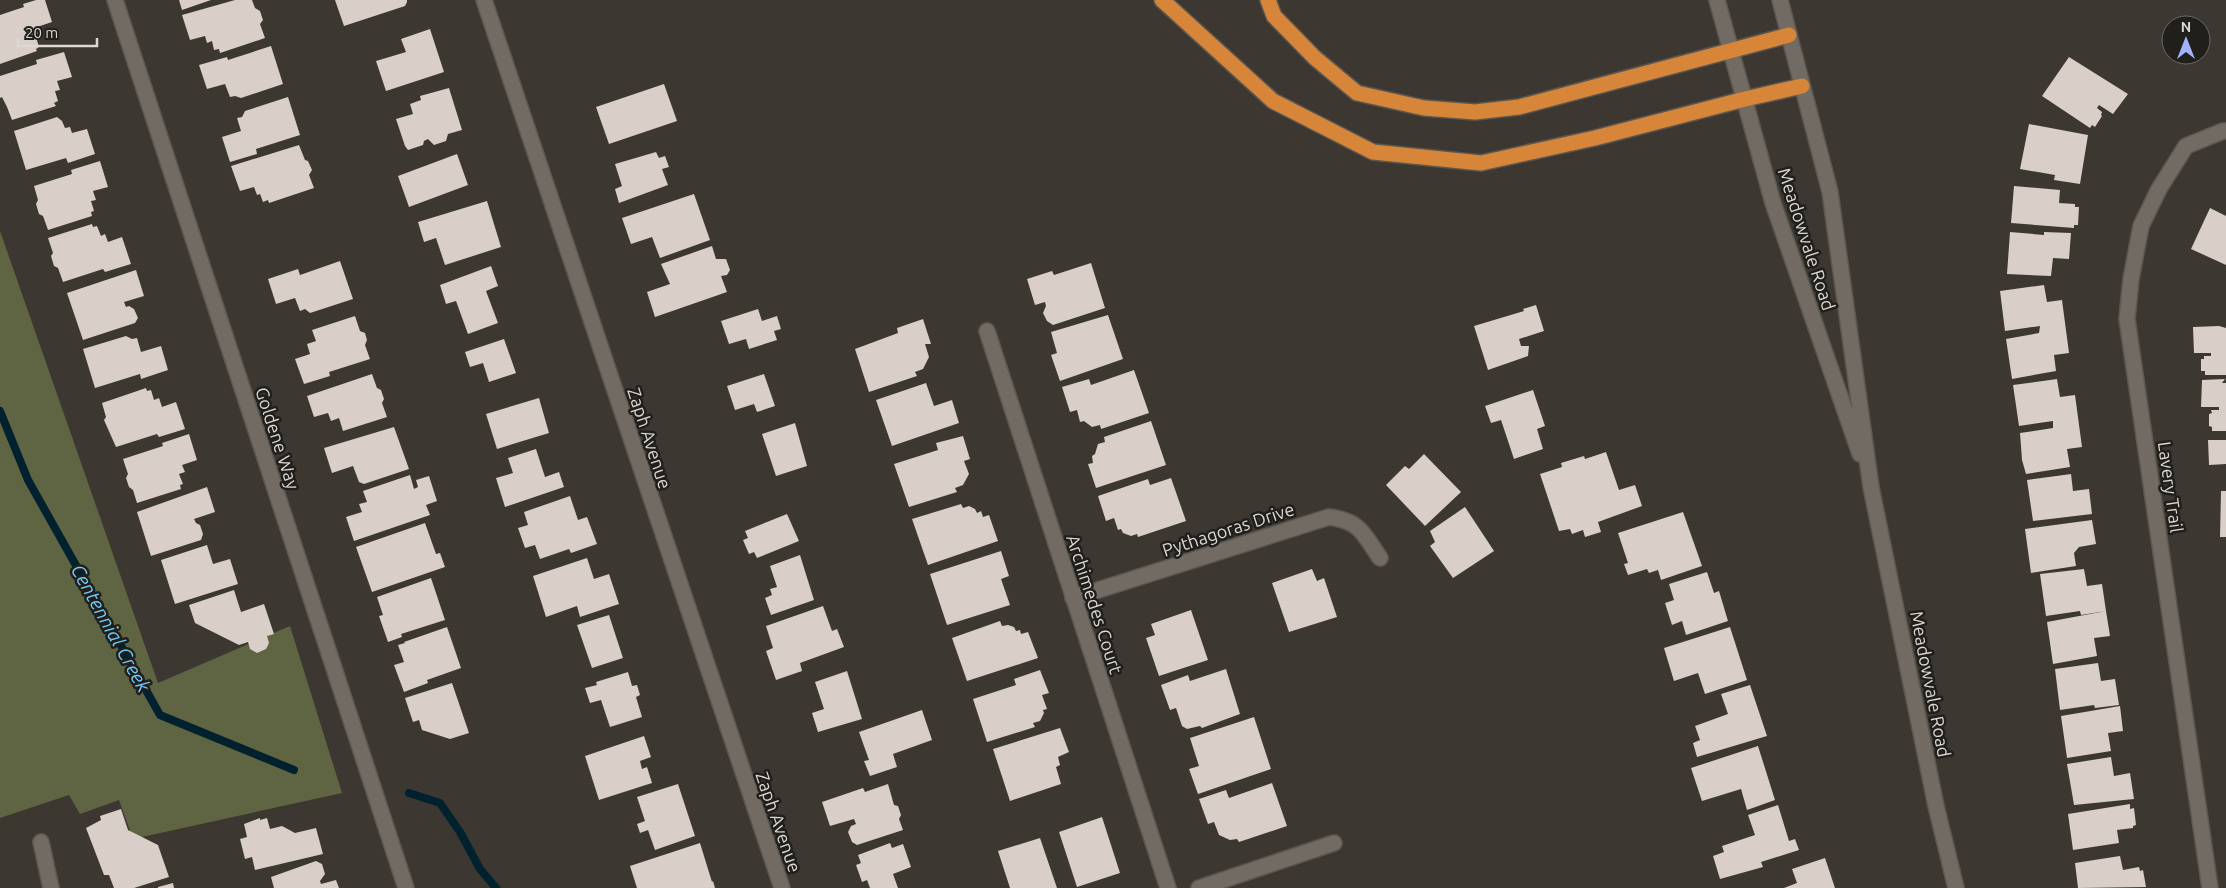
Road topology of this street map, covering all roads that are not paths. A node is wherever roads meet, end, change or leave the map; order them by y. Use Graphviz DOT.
graph roads {
  1 [pos="116,0"];
  2 [pos="484,0"];
  3 [pos="1162,0"];
  4 [pos="1268,0"];
  5 [pos="1717,0"];
  6 [pos="1780,0"];
  7 [pos="1788,35"];
  8 [pos="1732,50"];
  9 [pos="1802,86"];
  10 [pos="1745,99"];
  11 [pos="2226,131"];
  12 [pos="986,331"];
  13 [pos="1871,487"];
  14 [pos="1380,558"];
  15 [pos="1073,598"];
  16 [pos="41,842"];
  17 [pos="1334,844"];
  18 [pos="51,888"];
  19 [pos="406,888"];
  20 [pos="782,888"];
  21 [pos="1168,888"];
  22 [pos="1199,888"];
  23 [pos="1956,888"];
  24 [pos="2210,888"];
  1 -- 19 [label="street, Goldene Way"];
  2 -- 20 [label="street, Zaph Avenue"];
  3 -- 10 [label="highway"];
  4 -- 8 [label="highway"];
  5 -- 8 [label="street, Meadowvale Road"];
  6 -- 7 [label="street, Meadowvale Road"];
  7 -- 8 [label="highway"];
  7 -- 9 [label="street, Meadowvale Road"];
  8 -- 10 [label="street, Meadowvale Road"];
  9 -- 10 [label="highway"];
  9 -- 13 [label="street, Meadowvale Road"];
  10 -- 13 [label="street, Meadowvale Road"];
  11 -- 24 [label="street, Lavery Trail"];
  12 -- 15 [label="street, Archimedes Court"];
  13 -- 23 [label="street, Meadowvale Road"];
  14 -- 15 [label="street, Pythagoras Drive"];
  15 -- 21 [label="street, Archimedes Court"];
  16 -- 18 [label="street"];
  17 -- 22 [label="street"];
}
